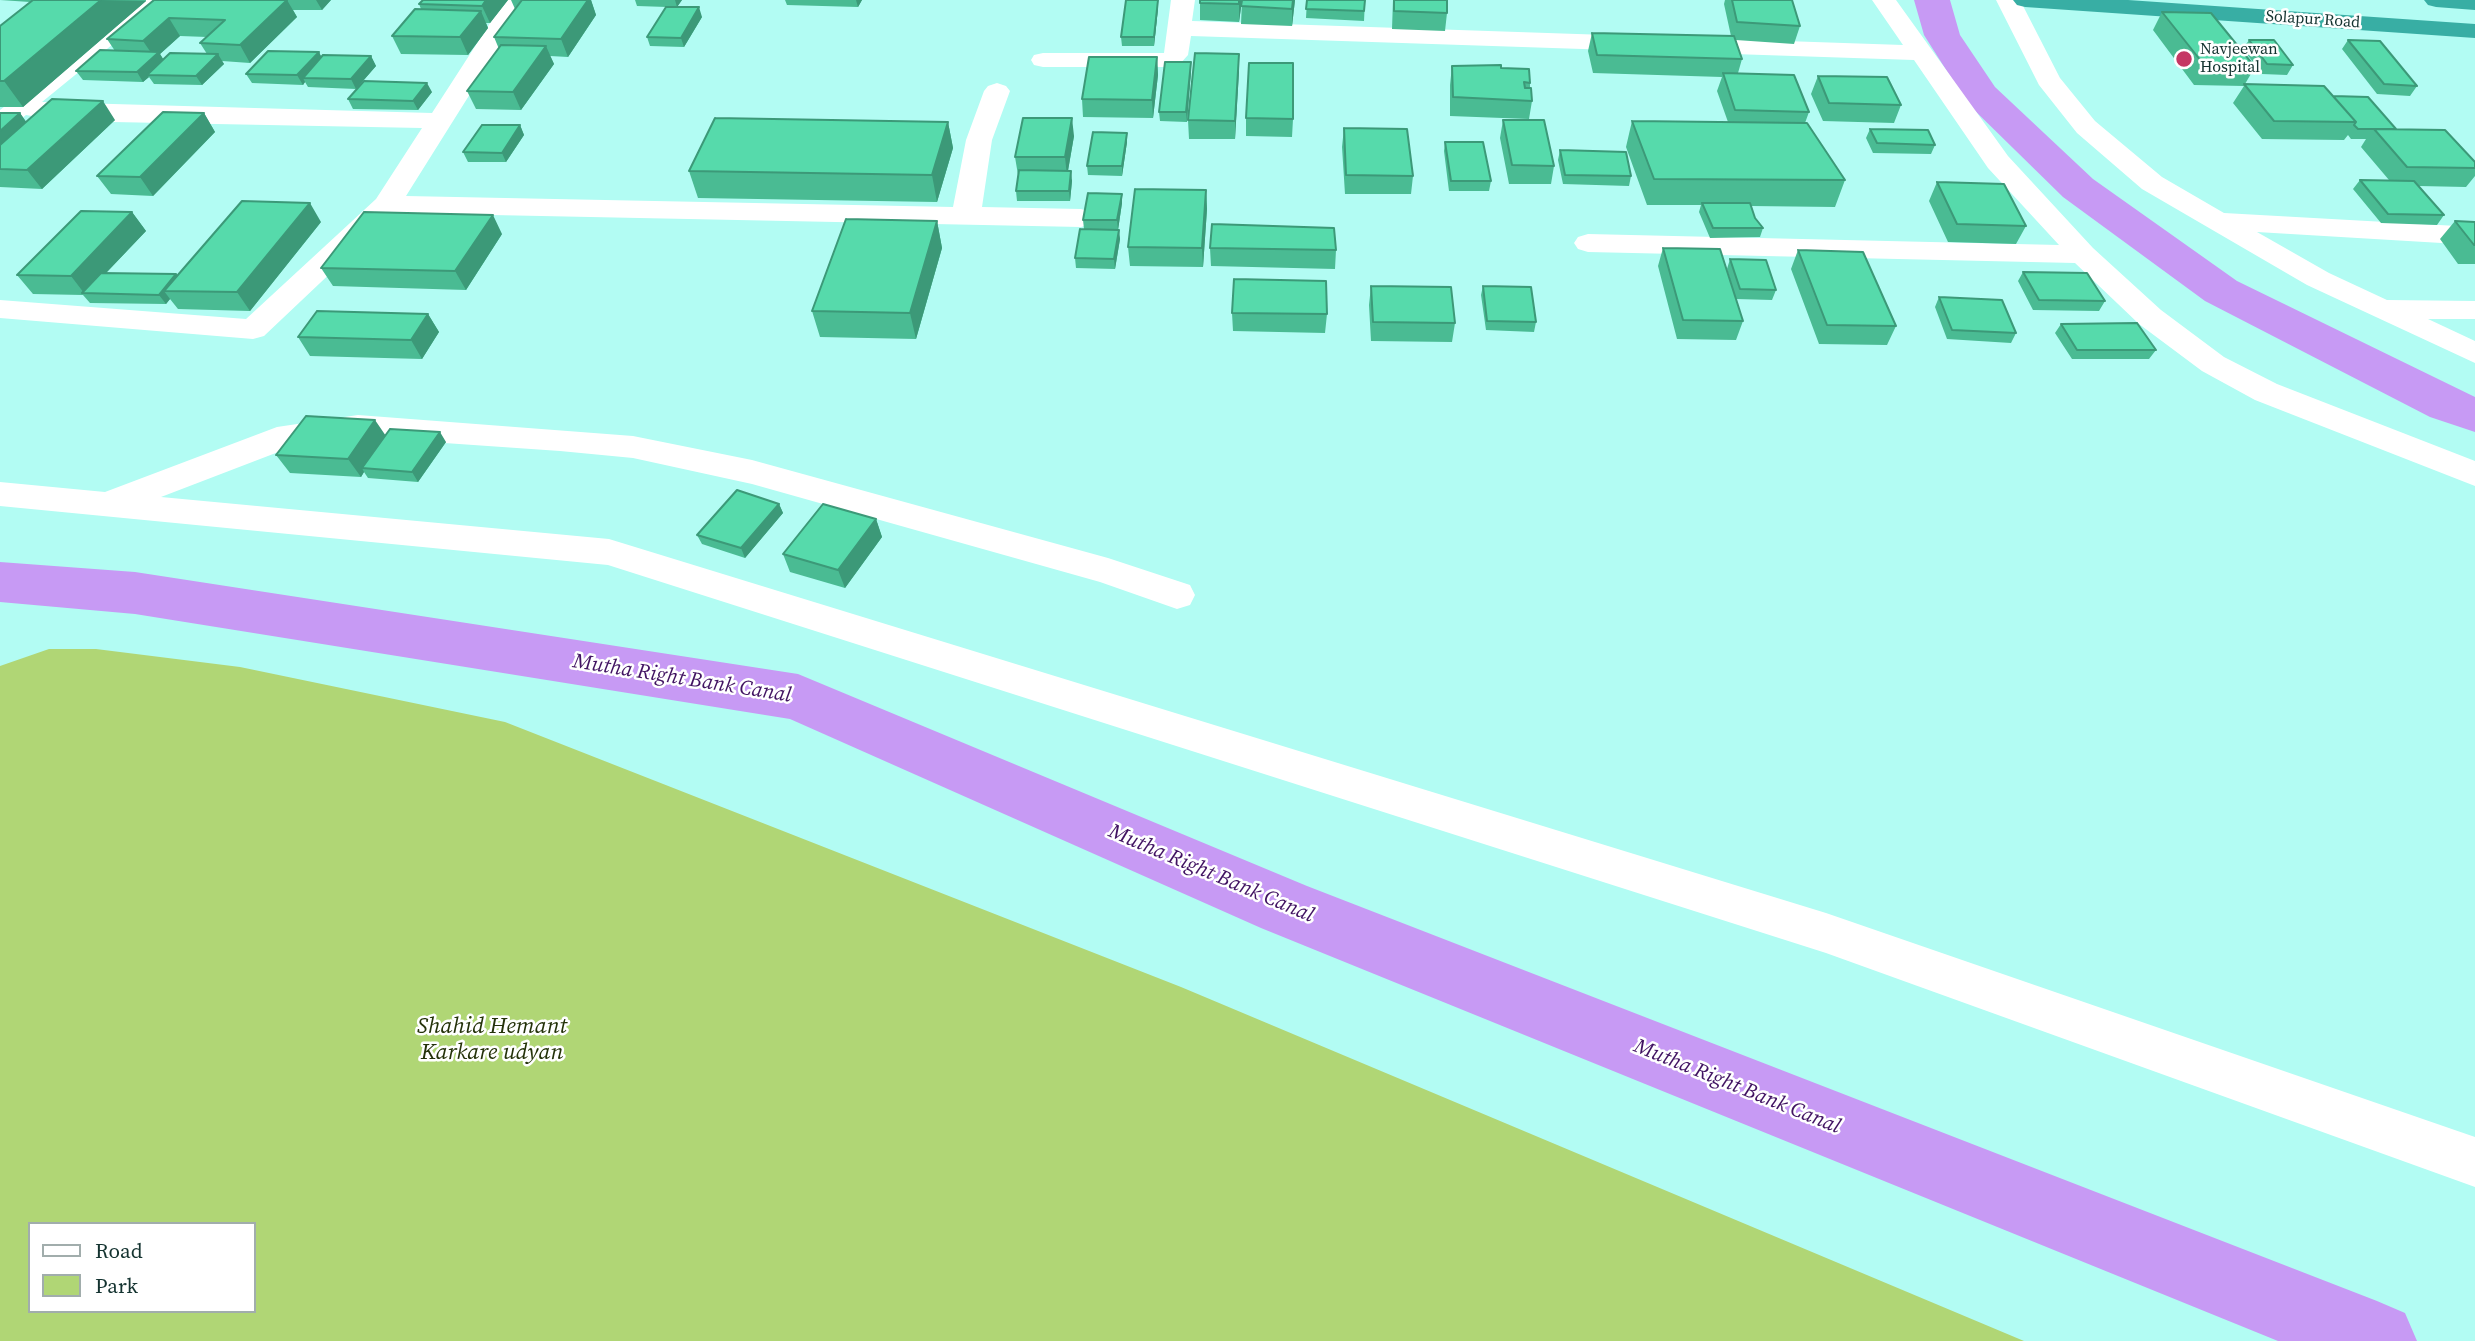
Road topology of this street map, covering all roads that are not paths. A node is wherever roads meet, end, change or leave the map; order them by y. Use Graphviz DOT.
graph roads {
  1 [pos="155,0"];
  2 [pos="517,0"];
  3 [pos="1183,0"];
  4 [pos="1884,0"];
  5 [pos="2008,0"];
  6 [pos="2025,0"];
  7 [pos="2436,0"];
  8 [pos="2475,3"];
  9 [pos="1181,28"];
  10 [pos="2475,31"];
  11 [pos="1922,53"];
  12 [pos="1043,61"];
  13 [pos="997,91"];
  14 [pos="23,107"];
  15 [pos="440,121"];
  16 [pos="0,123"];
  17 [pos="387,204"];
  18 [pos="966,216"];
  19 [pos="1081,218"];
  20 [pos="2212,220"];
  21 [pos="2475,236"];
  22 [pos="1588,243"];
  23 [pos="2083,254"];
  24 [pos="0,309"];
  25 [pos="2380,309"];
  26 [pos="2475,310"];
  27 [pos="2475,354"];
  28 [pos="2475,474"];
  29 [pos="0,494"];
  30 [pos="107,504"];
  31 [pos="1177,595"];
  32 [pos="2475,1162"];
  1 -- 14 [label="street"];
  2 -- 15 [label="street"];
  3 -- 9 [label="street"];
  4 -- 11 [label="street"];
  5 -- 20 [label="street"];
  6 -- 10 [label="highway, Solapur Road"];
  7 -- 8 [label="highway"];
  9 -- 11 [label="street"];
  9 -- 12 [label="street"];
  11 -- 23 [label="street"];
  13 -- 18 [label="street"];
  14 -- 15 [label="street"];
  14 -- 16 [label="street"];
  15 -- 17 [label="street"];
  17 -- 18 [label="street"];
  17 -- 24 [label="street"];
  18 -- 19 [label="street"];
  20 -- 21 [label="street"];
  20 -- 25 [label="street"];
  22 -- 23 [label="street"];
  23 -- 28 [label="street"];
  25 -- 26 [label="street"];
  25 -- 27 [label="street"];
  29 -- 30 [label="street"];
  30 -- 31 [label="street"];
  30 -- 32 [label="street"];
}
